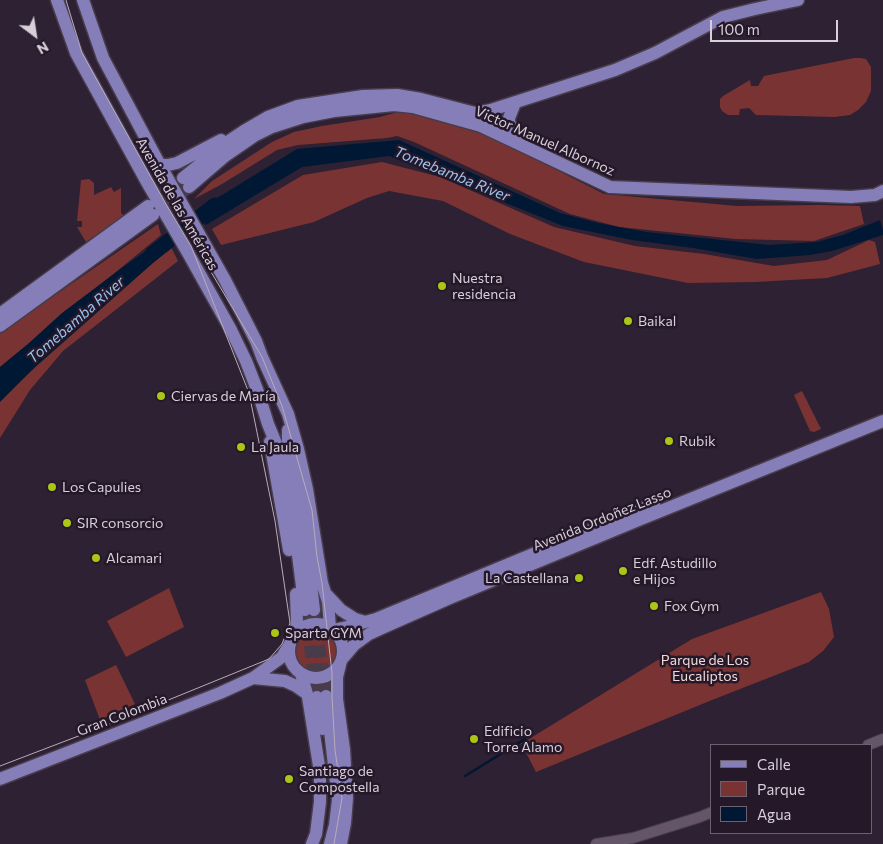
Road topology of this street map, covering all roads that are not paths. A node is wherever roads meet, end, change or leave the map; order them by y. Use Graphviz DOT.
graph roads {
  1 [pos="57,0"];
  2 [pos="83,0"];
  3 [pos="798,0"];
  4 [pos="515,103"];
  5 [pos="503,107"];
  6 [pos="301,111"];
  7 [pos="494,131"];
  8 [pos="517,142"];
  9 [pos="160,165"];
  10 [pos="186,182"];
  11 [pos="148,184"];
  12 [pos="883,191"];
  13 [pos="185,210"];
  14 [pos="168,220"];
  15 [pos="74,272"];
  16 [pos="17,302"];
  17 [pos="0,314"];
  18 [pos="0,326"];
  19 [pos="883,413"];
  20 [pos="288,414"];
  21 [pos="883,421"];
  22 [pos="268,424"];
  23 [pos="322,583"];
  24 [pos="393,617"];
  25 [pos="365,622"];
  26 [pos="332,629"];
  27 [pos="291,641"];
  28 [pos="341,662"];
  29 [pos="300,673"];
  30 [pos="254,678"];
  31 [pos="317,696"];
  32 [pos="883,739"];
  33 [pos="870,744"];
  34 [pos="0,779"];
  35 [pos="710,813"];
  36 [pos="312,844"];
  37 [pos="320,844"];
  38 [pos="330,844"];
  39 [pos="341,844"];
  40 [pos="596,844"];
  1 -- 11 [label="main road, Avenida de las Américas"];
  2 -- 9 [label="main road, Avenida de las Américas"];
  3 -- 4 [label="main road"];
  4 -- 5 [label="main road"];
  4 -- 8 [label="main road"];
  5 -- 6 [label="main road, Victor Manuel Albornoz"];
  5 -- 7 [label="main road"];
  6 -- 7 [label="main road, Victor Manuel Albornoz"];
  6 -- 9 [label="main road"];
  6 -- 10 [label="main road, Victor Manuel Albornoz"];
  6 -- 13 [label="main road"];
  7 -- 8 [label="main road, Victor Manuel Albornoz"];
  8 -- 12 [label="main road, Victor Manuel Albornoz"];
  9 -- 13 [label="main road, Avenida de las Américas"];
  11 -- 14 [label="main road, Avenida de las Américas"];
  11 -- 16 [label="main road"];
  13 -- 20 [label="main road, Avenida de las Américas"];
  14 -- 15 [label="main road"];
  14 -- 22 [label="main road, Avenida de las Américas"];
  15 -- 16 [label="main road"];
  15 -- 18 [label="main road"];
  16 -- 17 [label="main road"];
  19 -- 24 [label="main road, Avenida Ordoñez Lasso"];
  20 -- 22 [label="main road, Avenida de las Américas"];
  20 -- 23 [label="main road, Avenida de las Américas"];
  21 -- 24 [label="main road, Avenida Ordoñez Lasso"];
  22 -- 27 [label="main road, Avenida de las Américas"];
  23 -- 25 [label="main road"];
  23 -- 26 [label="main road, Avenida de las Américas"];
  24 -- 25 [label="main road, Avenida Ordoñez Lasso"];
  24 -- 28 [label="main road, Avenida Ordoñez Lasso"];
  25 -- 26 [label="main road, Avenida Ordoñez Lasso"];
  26 -- 27 [label="main road"];
  26 -- 28 [label="main road"];
  27 -- 29 [label="main road"];
  27 -- 30 [label="main road, Gran Colombia"];
  28 -- 29 [label="main road"];
  28 -- 39 [label="main road"];
  29 -- 30 [label="main road, Gran Colombia"];
  29 -- 31 [label="main road"];
  30 -- 31 [label="main road"];
  30 -- 34 [label="main road, Gran Colombia"];
  31 -- 36 [label="main road"];
  31 -- 37 [label="main road"];
  31 -- 38 [label="main road"];
  32 -- 33 [label="street"];
  35 -- 40 [label="street"];
}
